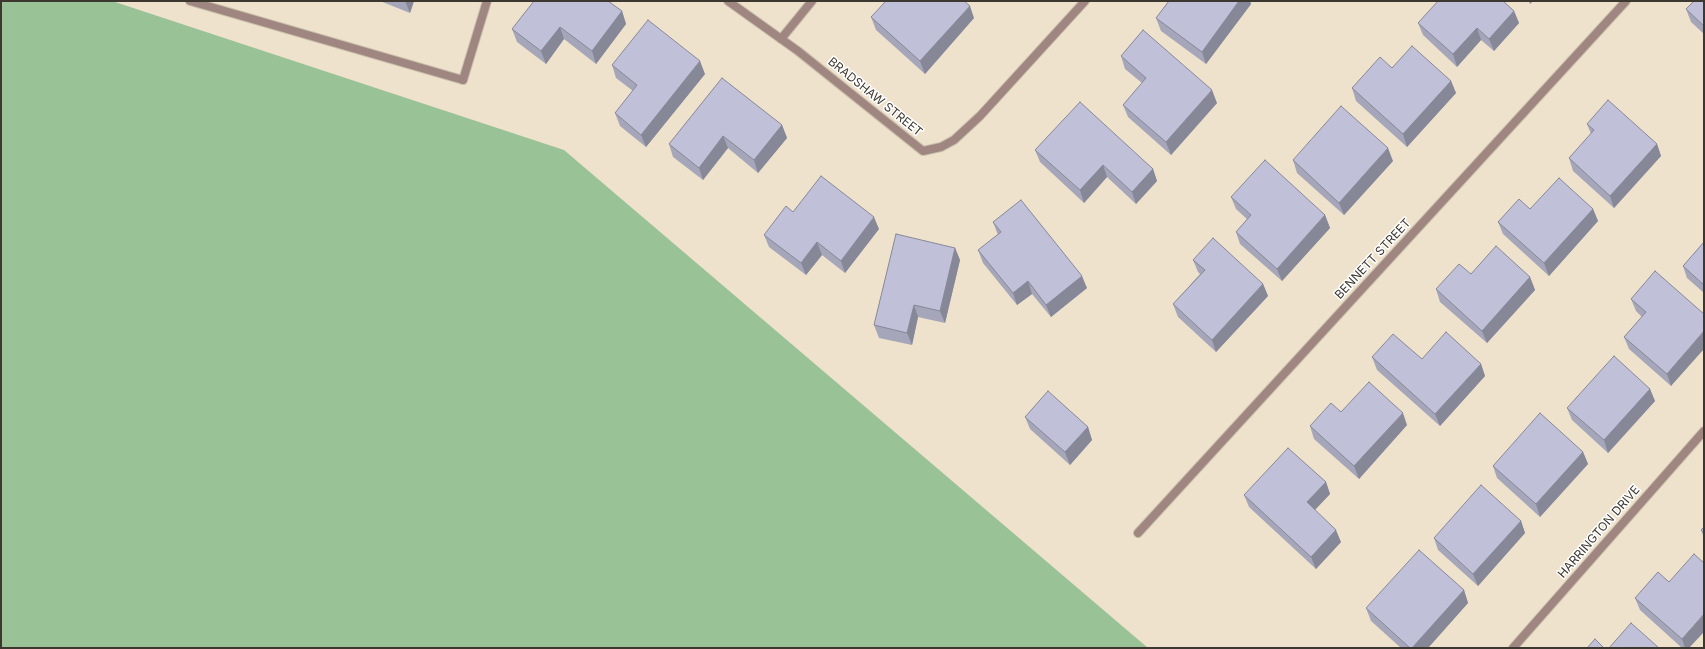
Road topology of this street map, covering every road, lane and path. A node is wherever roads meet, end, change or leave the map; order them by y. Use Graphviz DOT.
graph roads {
  1 [pos="190,1"];
  2 [pos="487,1"];
  3 [pos="728,1"];
  4 [pos="812,1"];
  5 [pos="1085,1"];
  6 [pos="1626,1"];
  7 [pos="781,39"];
  8 [pos="1704,431"];
  9 [pos="1138,533"];
  10 [pos="1513,648"];
  1 -- 2 [label="street"];
  3 -- 7 [label="street, BRADSHAW STREET"];
  4 -- 7 [label="street"];
  5 -- 7 [label="street, BRADSHAW STREET"];
  6 -- 9 [label="street, BENNETT STREET"];
  8 -- 10 [label="street, HARRINGTON DRIVE"];
}
